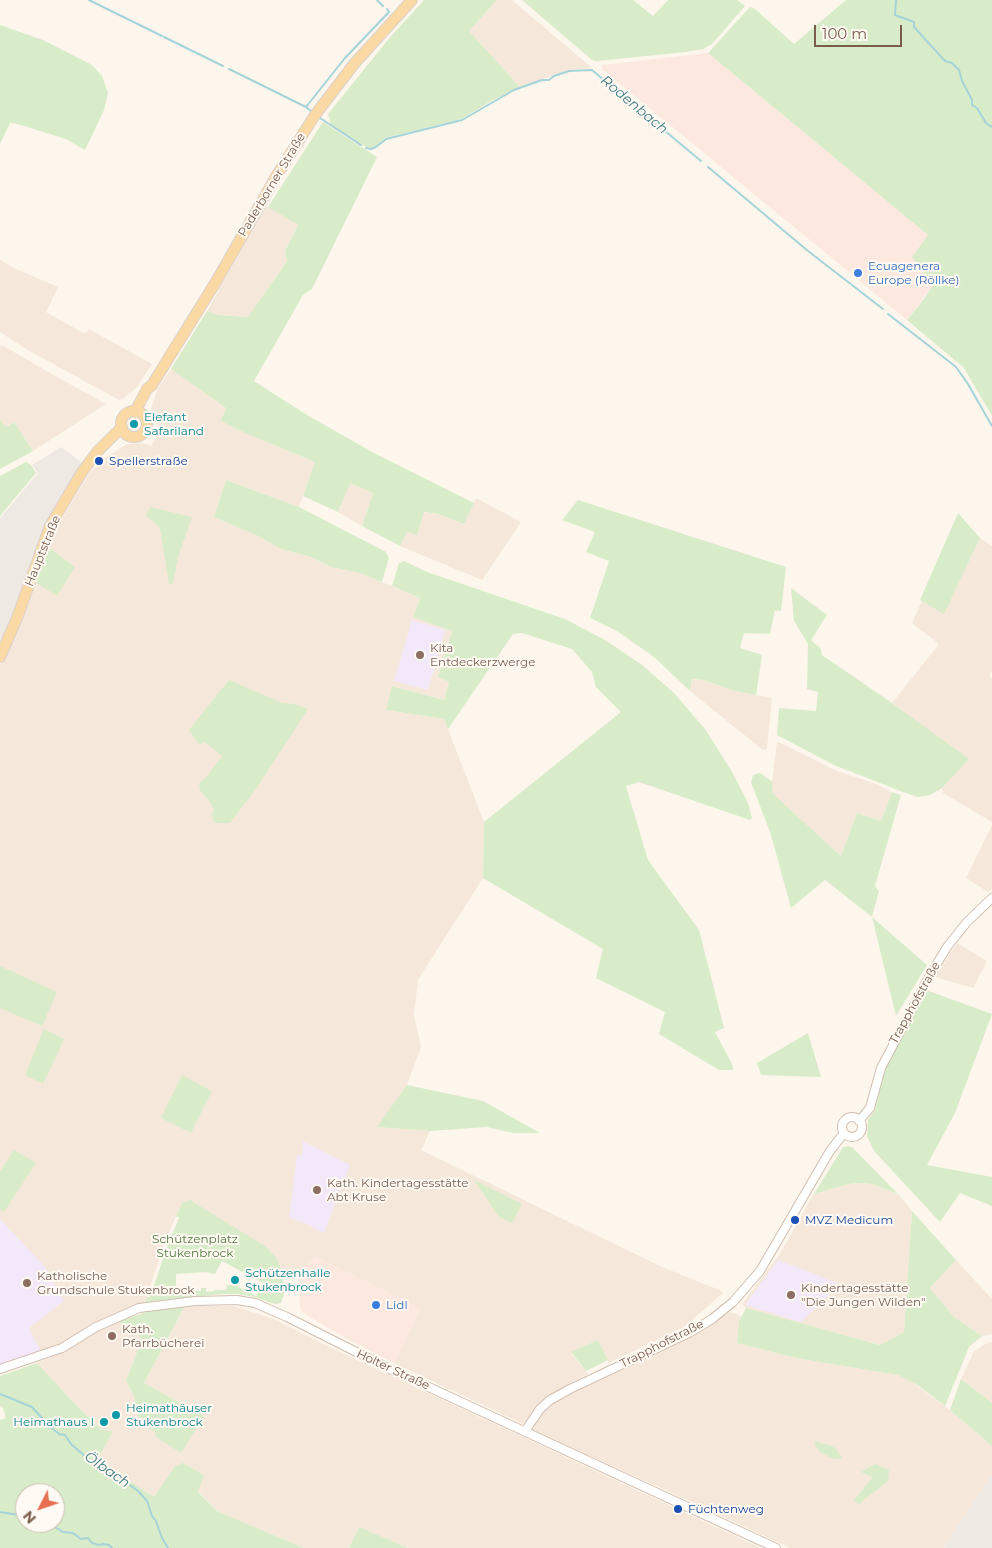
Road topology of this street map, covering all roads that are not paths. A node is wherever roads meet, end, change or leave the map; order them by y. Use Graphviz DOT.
graph roads {
  1 [pos="412,0"];
  2 [pos="139,414"];
  3 [pos="124,431"];
  4 [pos="0,657"];
  5 [pos="992,898"];
  6 [pos="860,1120"];
  7 [pos="844,1133"];
  8 [pos="0,1369"];
  9 [pos="525,1432"];
  10 [pos="776,1548"];
  1 -- 2 [label="main road, Paderborner Straße"];
  2 -- 3 [label="main road"];
  2 -- 3 [label="main road"];
  3 -- 4 [label="main road, Hauptstraße"];
  5 -- 6 [label="street, Trapphofstraße"];
  6 -- 7 [label="street"];
  6 -- 7 [label="street"];
  7 -- 9 [label="street, Trapphofstraße"];
  8 -- 9 [label="street, Holter Straße"];
  9 -- 10 [label="street, Holter Straße"];
}
